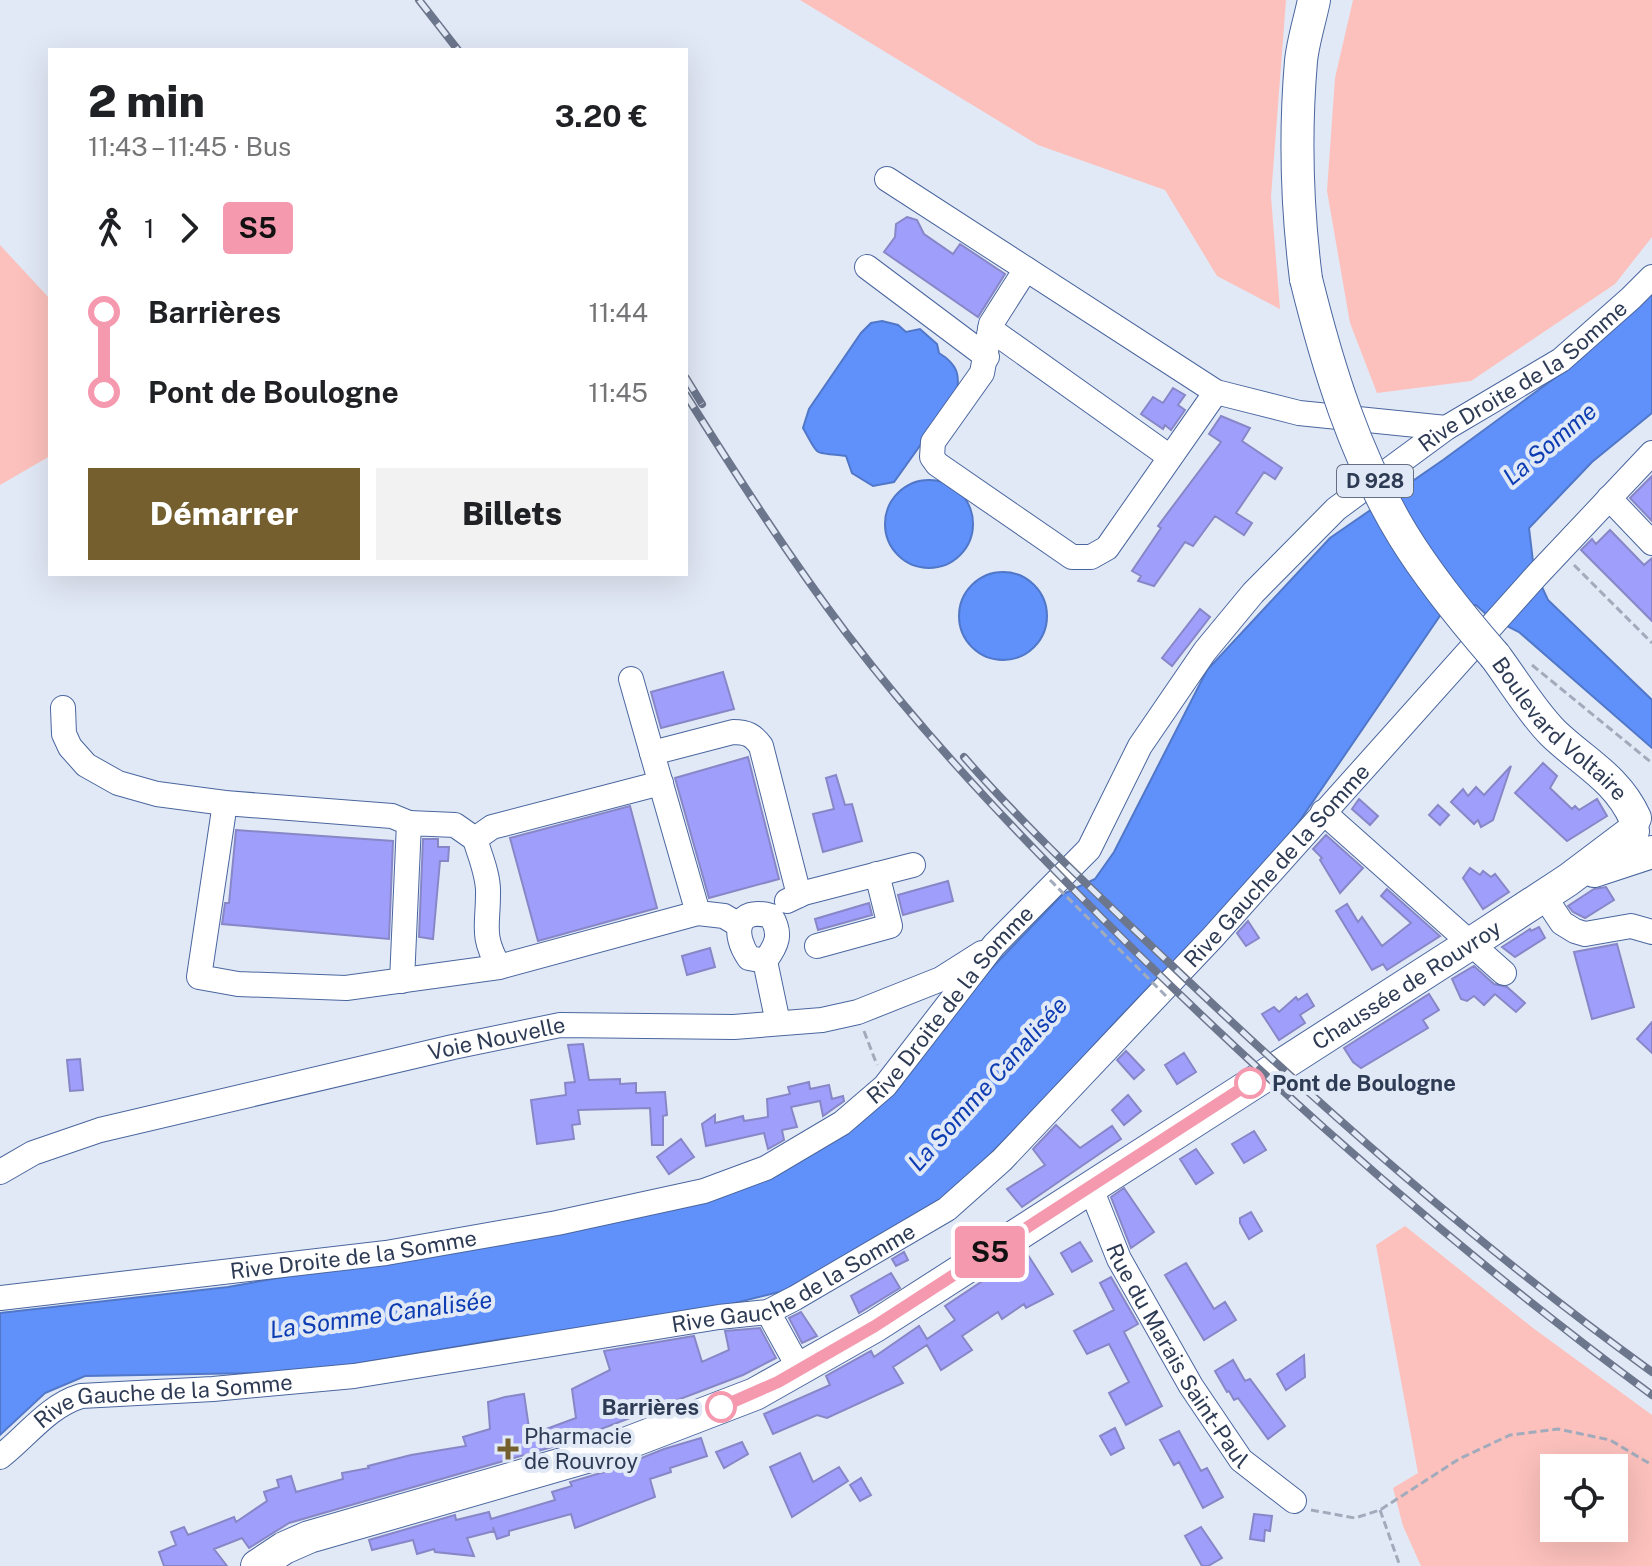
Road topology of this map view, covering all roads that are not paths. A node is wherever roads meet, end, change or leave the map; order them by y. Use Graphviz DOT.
graph roads {
  1 [pos="1314,0"];
  2 [pos="887,179"];
  3 [pos="867,267"];
  4 [pos="1026,269"];
  5 [pos="1652,277"];
  6 [pos="990,329"];
  7 [pos="987,357"];
  8 [pos="1216,392"];
  9 [pos="1446,428"];
  10 [pos="1652,453"];
  11 [pos="1170,457"];
  12 [pos="1609,498"];
  13 [pos="1652,543"];
  14 [pos="631,679"];
  15 [pos="63,708"];
  16 [pos="652,753"];
  17 [pos="661,783"];
  18 [pos="225,803"];
  19 [pos="1323,812"];
  20 [pos="409,823"];
  21 [pos="1646,826"];
  22 [pos="475,839"];
  23 [pos="913,865"];
  24 [pos="877,874"];
  25 [pos="1556,888"];
  26 [pos="799,895"];
  27 [pos="698,913"];
  28 [pos="771,916"];
  29 [pos="739,925"];
  30 [pos="1652,932"];
  31 [pos="1470,944"];
  32 [pos="994,945"];
  33 [pos="817,946"];
  34 [pos="765,961"];
  35 [pos="499,967"];
  36 [pos="1504,973"];
  37 [pos="402,981"];
  38 [pos="778,1023"];
  39 [pos="0,1172"];
  40 [pos="1086,1190"];
  41 [pos="0,1298"];
  42 [pos="768,1312"];
  43 [pos="799,1368"];
  44 [pos="0,1457"];
  45 [pos="1294,1501"];
  46 [pos="257,1566"];
  1 -- 21 [label="main road, Boulevard Voltaire / D 928, bridge"];
  2 -- 4 [label="street"];
  3 -- 7 [label="street"];
  4 -- 6 [label="street"];
  4 -- 8 [label="street"];
  5 -- 9 [label="street, Rive Droite de la Somme"];
  6 -- 7 [label="street"];
  6 -- 11 [label="street"];
  7 -- 11 [label="street"];
  8 -- 9 [label="street"];
  8 -- 11 [label="street"];
  9 -- 32 [label="street, Rive Droite de la Somme"];
  10 -- 12 [label="street, Rive Gauche de la Somme"];
  12 -- 13 [label="street"];
  12 -- 19 [label="street, Rive Gauche de la Somme"];
  14 -- 16 [label="street"];
  15 -- 18 [label="street"];
  16 -- 17 [label="street"];
  16 -- 26 [label="street"];
  17 -- 22 [label="street"];
  17 -- 27 [label="street"];
  18 -- 20 [label="street"];
  18 -- 37 [label="street"];
  19 -- 31 [label="street"];
  19 -- 42 [label="street, Rive Gauche de la Somme"];
  20 -- 22 [label="street"];
  20 -- 37 [label="street"];
  21 -- 25 [label="main road, Chaussée de Rouvroy"];
  22 -- 35 [label="street"];
  23 -- 24 [label="street"];
  24 -- 26 [label="street"];
  24 -- 33 [label="street"];
  25 -- 30 [label="street"];
  25 -- 31 [label="main road, Chaussée de Rouvroy"];
  26 -- 28 [label="street"];
  27 -- 29 [label="street"];
  27 -- 35 [label="street"];
  28 -- 29 [label="street"];
  28 -- 34 [label="street"];
  29 -- 34 [label="street"];
  31 -- 36 [label="street"];
  31 -- 40 [label="main road, Chaussée de Rouvroy"];
  32 -- 38 [label="street, Voie Nouvelle"];
  32 -- 41 [label="street, Rive Droite de la Somme"];
  34 -- 38 [label="street"];
  35 -- 37 [label="street"];
  38 -- 39 [label="street, Voie Nouvelle"];
  40 -- 43 [label="main road, Chaussée de Rouvroy"];
  40 -- 45 [label="street, Rue du Marais Saint-Paul"];
  42 -- 43 [label="street"];
  42 -- 44 [label="street, Rive Gauche de la Somme"];
  43 -- 46 [label="main road, Chaussée de Rouvroy"];
}
